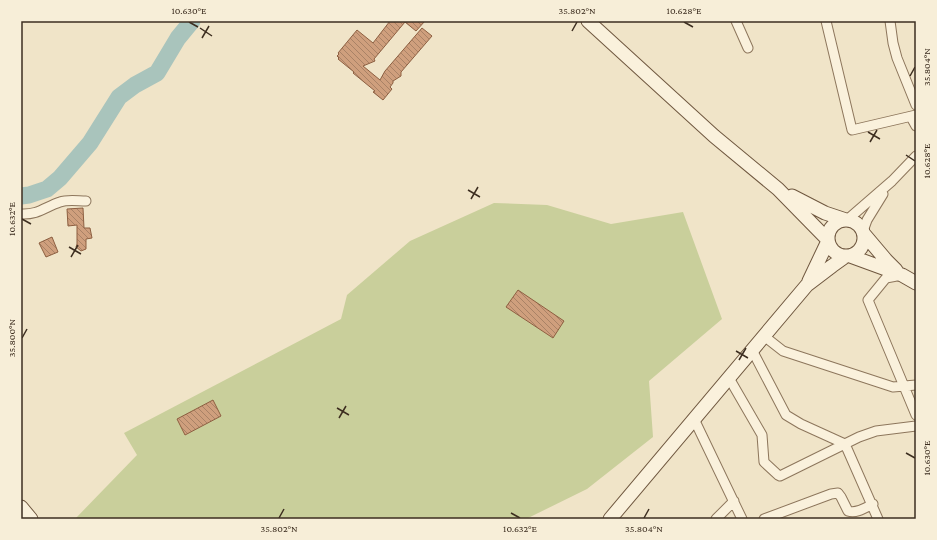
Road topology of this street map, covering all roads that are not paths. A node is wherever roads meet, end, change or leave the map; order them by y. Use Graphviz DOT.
graph roads {
  1 [pos="588,21"];
  2 [pos="736,21"];
  3 [pos="826,21"];
  4 [pos="890,21"];
  5 [pos="748,48"];
  6 [pos="916,105"];
  7 [pos="914,116"];
  8 [pos="916,126"];
  9 [pos="916,156"];
  10 [pos="892,181"];
  11 [pos="778,189"];
  12 [pos="86,201"];
  13 [pos="21,214"];
  14 [pos="847,220"];
  15 [pos="863,233"];
  16 [pos="828,240"];
  17 [pos="848,256"];
  18 [pos="902,275"];
  19 [pos="916,283"];
  20 [pos="807,285"];
  21 [pos="764,336"];
  22 [pos="752,350"];
  23 [pos="729,378"];
  24 [pos="916,385"];
  25 [pos="904,387"];
  26 [pos="916,415"];
  27 [pos="694,419"];
  28 [pos="916,426"];
  29 [pos="845,444"];
  30 [pos="734,501"];
  31 [pos="873,504"];
  32 [pos="21,507"];
  33 [pos="31,519"];
  34 [pos="610,519"];
  35 [pos="716,519"];
  36 [pos="742,519"];
  37 [pos="764,519"];
  38 [pos="878,519"];
  1 -- 11 [label="main road"];
  2 -- 5 [label="street"];
  3 -- 7 [label="street"];
  4 -- 6 [label="street"];
  7 -- 8 [label="street"];
  9 -- 10 [label="street"];
  10 -- 14 [label="street"];
  10 -- 15 [label="street"];
  11 -- 14 [label="main road"];
  11 -- 16 [label="main road"];
  12 -- 13 [label="street"];
  14 -- 15 [label="main road"];
  14 -- 16 [label="main road"];
  15 -- 17 [label="main road"];
  15 -- 18 [label="main road"];
  16 -- 17 [label="main road"];
  16 -- 20 [label="main road"];
  17 -- 18 [label="main road"];
  17 -- 20 [label="main road"];
  18 -- 19 [label="main road"];
  18 -- 25 [label="street"];
  20 -- 21 [label="main road"];
  21 -- 22 [label="main road"];
  21 -- 25 [label="street"];
  22 -- 23 [label="main road"];
  22 -- 29 [label="street"];
  23 -- 27 [label="main road"];
  23 -- 29 [label="street"];
  24 -- 25 [label="street"];
  25 -- 26 [label="street"];
  27 -- 30 [label="street"];
  27 -- 34 [label="main road"];
  28 -- 29 [label="street"];
  29 -- 31 [label="street"];
  30 -- 35 [label="street"];
  30 -- 36 [label="street"];
  31 -- 37 [label="street"];
  31 -- 38 [label="street"];
  32 -- 33 [label="main road"];
}
